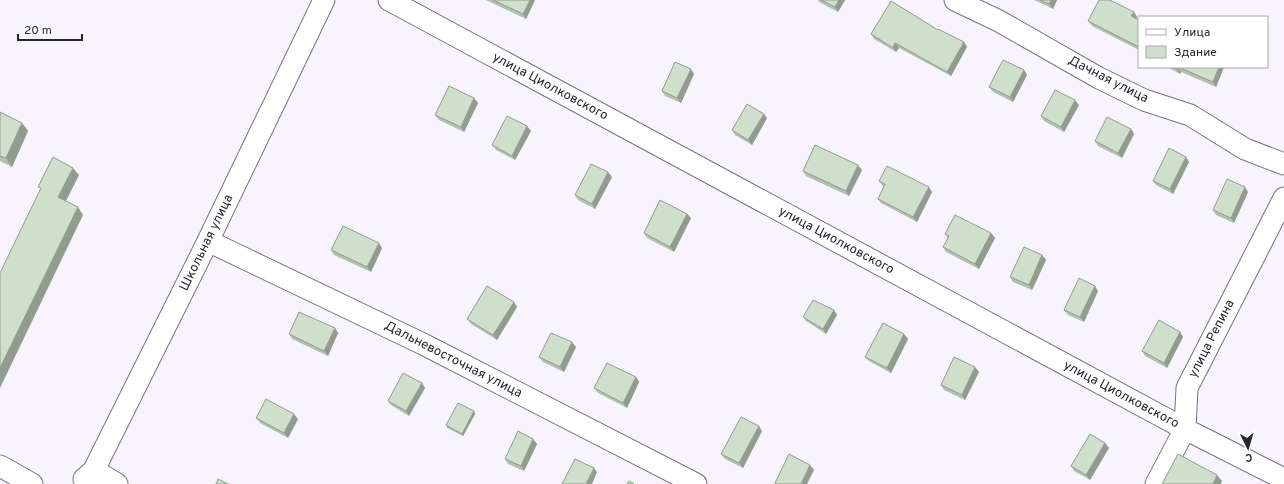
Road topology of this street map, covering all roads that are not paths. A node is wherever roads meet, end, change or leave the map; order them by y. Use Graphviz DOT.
graph roads {
  1 [pos="324,0"];
  2 [pos="388,0"];
  3 [pos="955,0"];
  4 [pos="1284,164"];
  5 [pos="1284,198"];
  6 [pos="208,241"];
  7 [pos="1185,429"];
  8 [pos="0,466"];
  9 [pos="87,479"];
  10 [pos="1284,479"];
  11 [pos="32,484"];
  12 [pos="117,484"];
  13 [pos="696,484"];
  14 [pos="1156,484"];
  1 -- 6 [label="street, Школьная улица"];
  2 -- 7 [label="street, улица Циолковского"];
  3 -- 4 [label="street, Дачная улица"];
  5 -- 7 [label="street, улица Репина"];
  6 -- 9 [label="street, Школьная улица"];
  6 -- 13 [label="street, Дальневосточная улица"];
  7 -- 10 [label="street, улица Циолковского"];
  7 -- 14 [label="street, улица Репина"];
  8 -- 11 [label="street"];
  9 -- 12 [label="street"];
}
